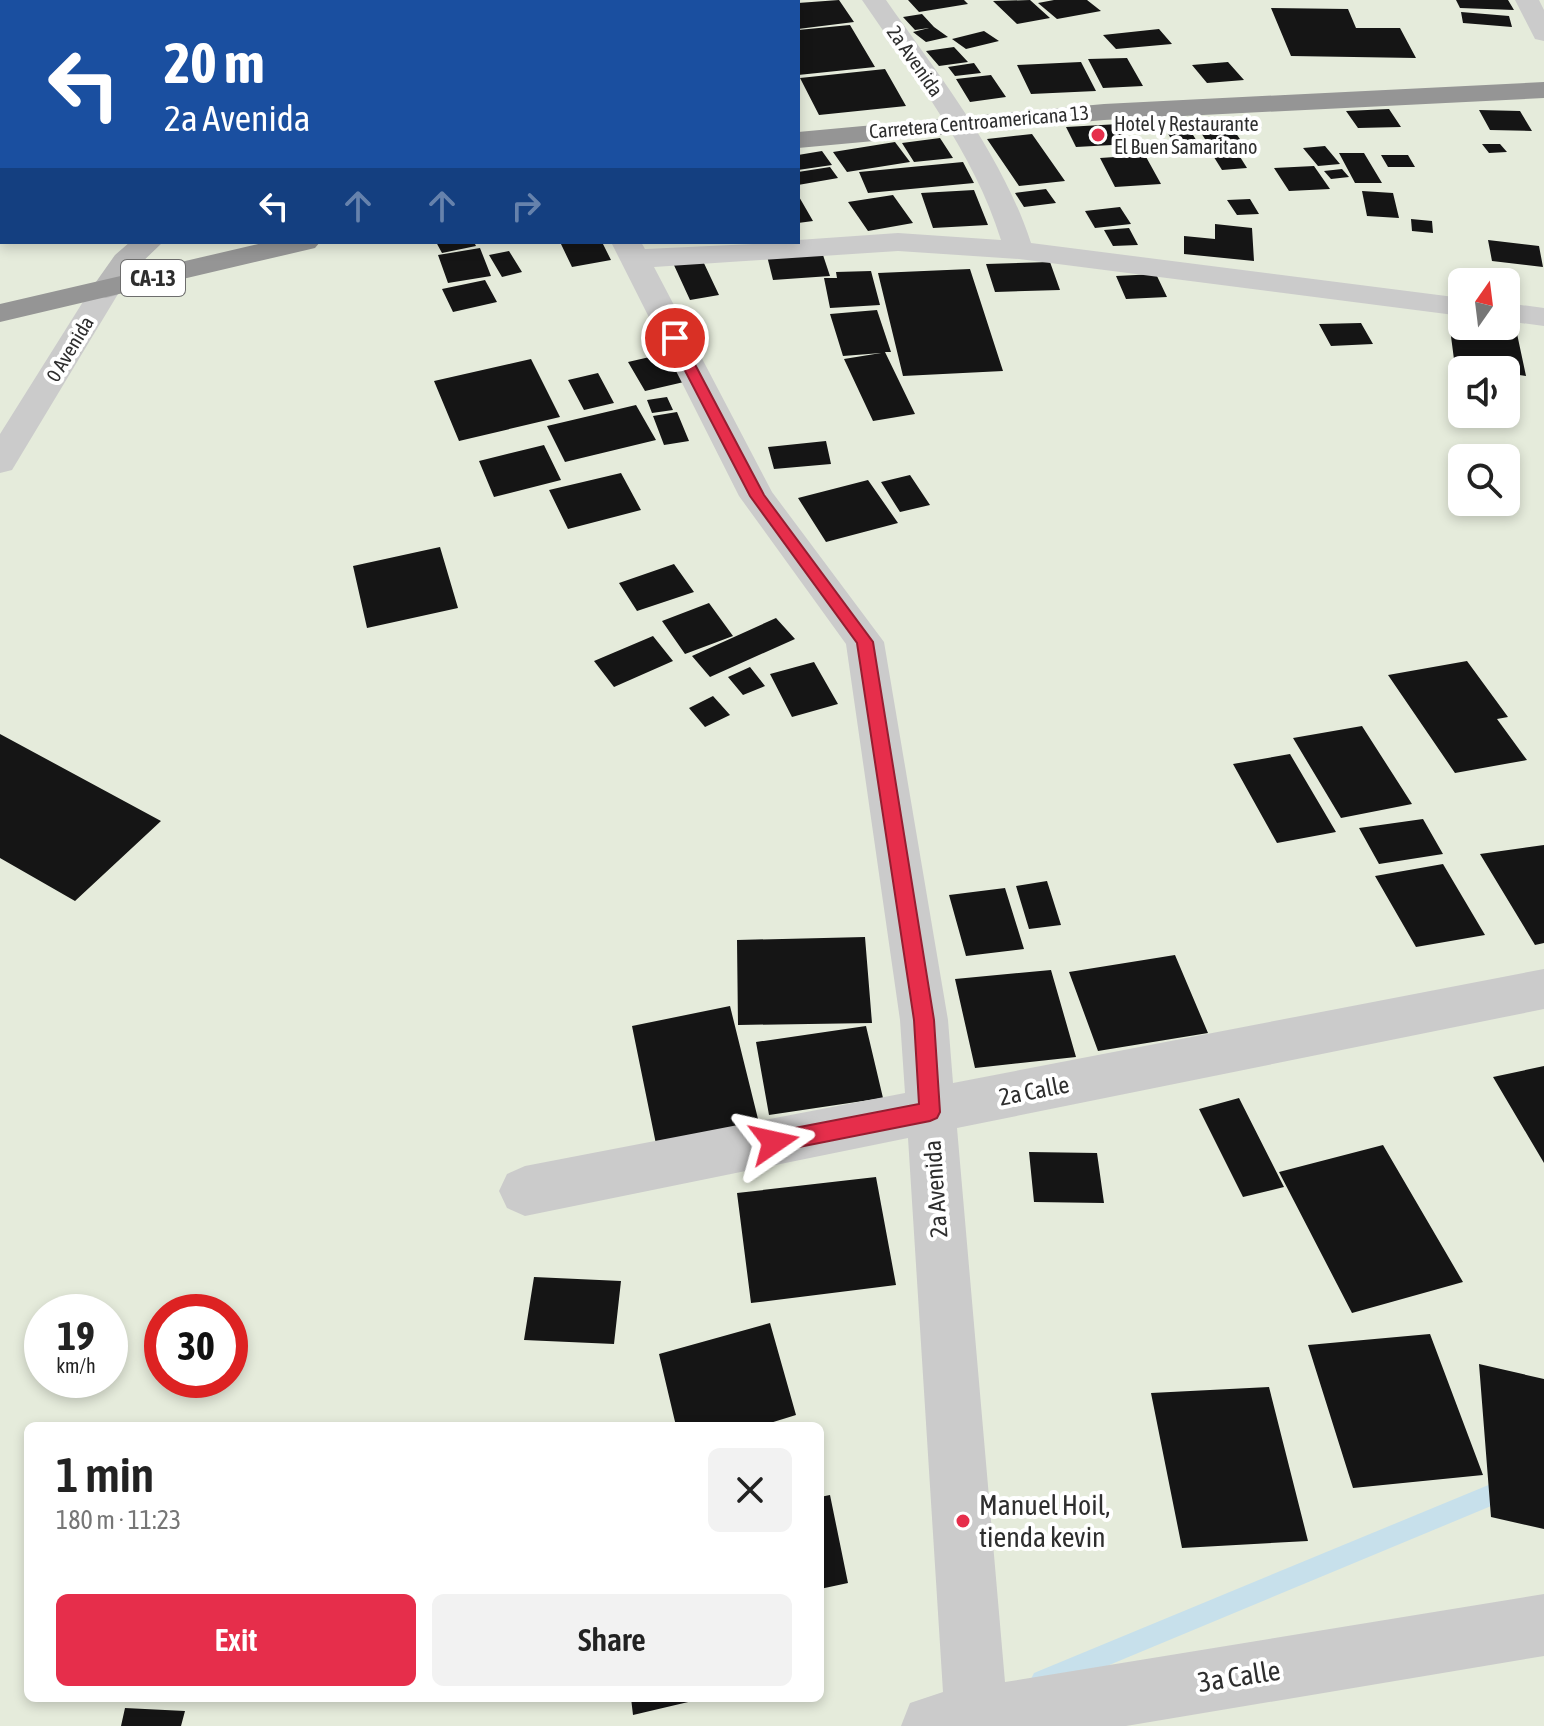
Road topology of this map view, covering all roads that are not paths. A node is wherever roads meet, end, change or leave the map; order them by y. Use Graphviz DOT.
graph roads {
  1 [pos="874,0"];
  2 [pos="1527,0"];
  3 [pos="1544,34"];
  4 [pos="1544,90"];
  5 [pos="959,124"];
  6 [pos="800,140"];
  7 [pos="146,244"];
  8 [pos="297,244"];
  9 [pos="1019,250"];
  10 [pos="630,251"];
  11 [pos="106,289"];
  12 [pos="1448,305"];
  13 [pos="0,313"];
  14 [pos="1520,314"];
  15 [pos="1544,317"];
  16 [pos="0,462"];
  17 [pos="1544,989"];
  18 [pos="930,1112"];
  19 [pos="525,1191"];
  20 [pos="1544,1625"];
  21 [pos="962,1724"];
  1 -- 5 [label="street, 2a Avenida"];
  2 -- 3 [label="street"];
  4 -- 5 [label="highway, Carretera Centroamericana 13"];
  5 -- 6 [label="highway, Carretera Centroamericana 13"];
  5 -- 9 [label="street, 2a Avenida"];
  7 -- 11 [label="street, 0 Avenida"];
  8 -- 11 [label="highway, CA-13"];
  9 -- 10 [label="street"];
  9 -- 12 [label="street"];
  10 -- 18 [label="street, 2a Avenida"];
  11 -- 13 [label="highway, CA-13"];
  11 -- 16 [label="street, 0 Avenida"];
  14 -- 15 [label="street"];
  17 -- 18 [label="street, 2a Calle"];
  18 -- 19 [label="street, 2a Calle"];
  18 -- 21 [label="street, 2a Avenida"];
  20 -- 21 [label="street, 3a Calle"];
}
